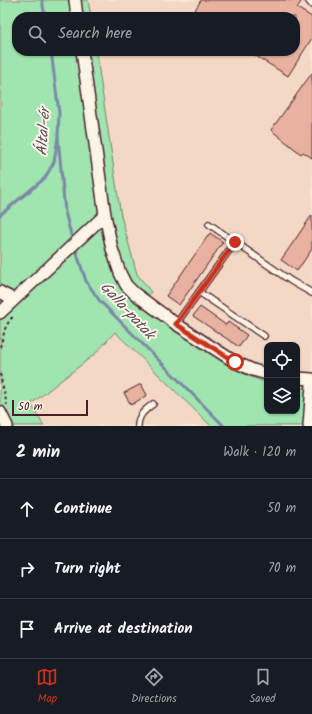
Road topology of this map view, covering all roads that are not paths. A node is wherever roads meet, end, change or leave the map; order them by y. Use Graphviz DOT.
graph roads {
  1 [pos="75,0"];
  2 [pos="308,0"];
  3 [pos="312,5"];
  4 [pos="76,12"];
  5 [pos="83,56"];
  6 [pos="105,215"];
  7 [pos="209,224"];
  8 [pos="235,242"];
  9 [pos="0,292"];
  10 [pos="198,292"];
  11 [pos="312,293"];
  12 [pos="13,299"];
  13 [pos="0,313"];
  14 [pos="176,324"];
  15 [pos="264,336"];
  16 [pos="264,373"];
  17 [pos="300,378"];
  18 [pos="312,379"];
  19 [pos="312,385"];
  20 [pos="154,404"];
  21 [pos="4,411"];
  22 [pos="7,426"];
  23 [pos="138,426"];
  24 [pos="309,426"];
  1 -- 4 [label="street"];
  2 -- 3 [label="lane"];
  5 -- 6 [label="street"];
  6 -- 12 [label="street"];
  6 -- 14 [label="street"];
  7 -- 8 [label="lane"];
  8 -- 10 [label="lane"];
  8 -- 11 [label="lane"];
  9 -- 12 [label="street"];
  10 -- 14 [label="lane"];
  10 -- 15 [label="lane"];
  12 -- 13 [label="street"];
  14 -- 16 [label="street"];
  17 -- 18 [label="street"];
  19 -- 24 [label="street"];
  20 -- 23 [label="lane"];
  21 -- 22 [label="street"];
}
